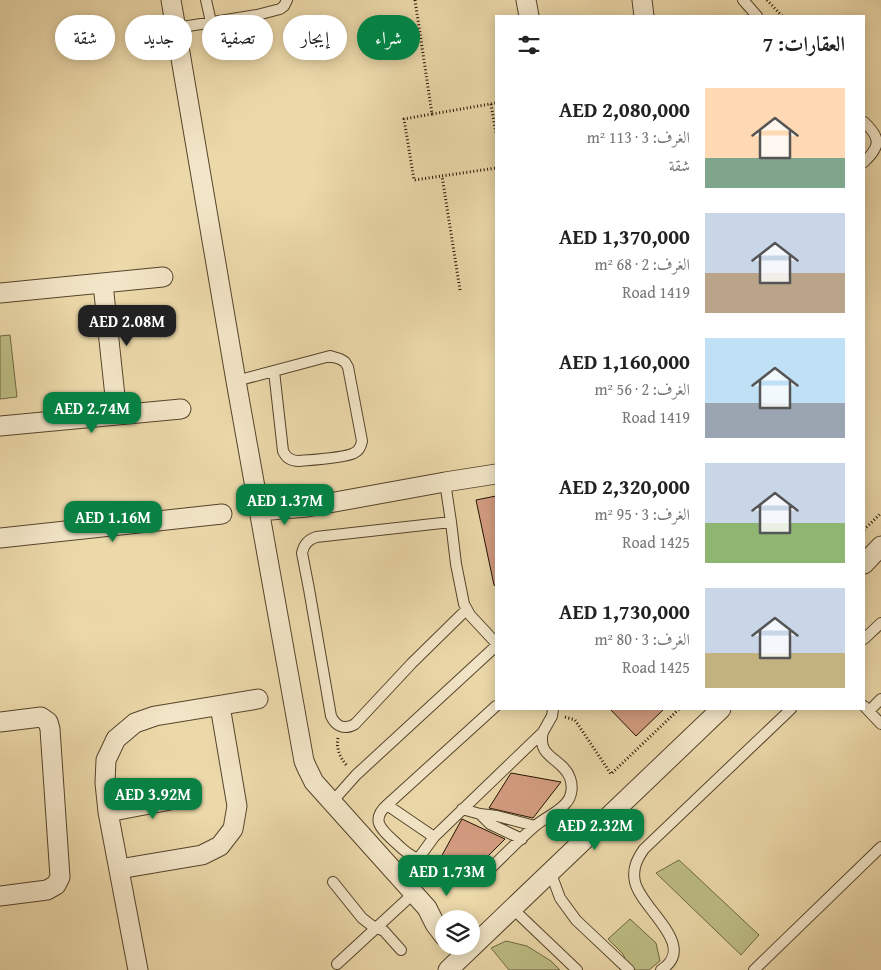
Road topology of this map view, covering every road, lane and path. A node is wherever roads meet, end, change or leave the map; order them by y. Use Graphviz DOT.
graph roads {
  1 [pos="171,0"];
  2 [pos="206,0"];
  3 [pos="287,0"];
  4 [pos="415,0"];
  5 [pos="526,0"];
  6 [pos="642,0"];
  7 [pos="743,0"];
  8 [pos="767,0"];
  9 [pos="174,15"];
  10 [pos="209,15"];
  11 [pos="257,15"];
  12 [pos="529,15"];
  13 [pos="644,15"];
  14 [pos="756,15"];
  15 [pos="781,15"];
  16 [pos="181,60"];
  17 [pos="495,103"];
  18 [pos="491,104"];
  19 [pos="432,114"];
  20 [pos="865,123"];
  21 [pos="495,128"];
  22 [pos="865,161"];
  23 [pos="495,168"];
  24 [pos="442,176"];
  25 [pos="164,277"];
  26 [pos="102,284"];
  27 [pos="460,290"];
  28 [pos="0,293"];
  29 [pos="274,371"];
  30 [pos="236,381"];
  31 [pos="181,409"];
  32 [pos="117,415"];
  33 [pos="0,426"];
  34 [pos="495,474"];
  35 [pos="445,482"];
  36 [pos="260,511"];
  37 [pos="881,513"];
  38 [pos="222,514"];
  39 [pos="451,522"];
  40 [pos="865,529"];
  41 [pos="0,538"];
  42 [pos="873,557"];
  43 [pos="865,577"];
  44 [pos="466,610"];
  45 [pos="881,623"];
  46 [pos="865,638"];
  47 [pos="495,644"];
  48 [pos="495,646"];
  49 [pos="258,699"];
  50 [pos="881,699"];
  51 [pos="220,706"];
  52 [pos="495,707"];
  53 [pos="866,709"];
  54 [pos="678,710"];
  55 [pos="720,710"];
  56 [pos="790,710"];
  57 [pos="552,713"];
  58 [pos="0,722"];
  59 [pos="881,724"];
  60 [pos="340,727"];
  61 [pos="544,732"];
  62 [pos="356,776"];
  63 [pos="191,796"];
  64 [pos="332,802"];
  65 [pos="387,805"];
  66 [pos="462,809"];
  67 [pos="108,812"];
  68 [pos="480,814"];
  69 [pos="536,826"];
  70 [pos="434,836"];
  71 [pos="522,839"];
  72 [pos="881,847"];
  73 [pos="418,859"];
  74 [pos="119,869"];
  75 [pos="550,871"];
  76 [pos="333,882"];
  77 [pos="414,893"];
  78 [pos="0,896"];
  79 [pos="427,908"];
  80 [pos="512,908"];
  81 [pos="435,911"];
  82 [pos="435,924"];
  83 [pos="376,928"];
  84 [pos="480,935"];
  85 [pos="401,950"];
  86 [pos="455,955"];
  87 [pos="337,964"];
  88 [pos="138,970"];
  89 [pos="448,970"];
  90 [pos="577,970"];
  91 [pos="629,970"];
  92 [pos="661,970"];
  93 [pos="754,970"];
  1 -- 9 [label="street"];
  2 -- 10 [label="lane"];
  3 -- 11 [label="lane"];
  4 -- 19 [label="path"];
  5 -- 12 [label="street"];
  6 -- 13 [label="street"];
  7 -- 14 [label="lane"];
  8 -- 15 [label="path"];
  16 -- 30 [label="street"];
  17 -- 18 [label="path"];
  18 -- 19 [label="path"];
  18 -- 21 [label="path"];
  19 -- 24 [label="path"];
  20 -- 22 [label="lane"];
  23 -- 24 [label="path"];
  24 -- 27 [label="path"];
  25 -- 26 [label="street"];
  26 -- 28 [label="street"];
  26 -- 32 [label="street"];
  29 -- 29 [label="lane"];
  29 -- 30 [label="lane"];
  30 -- 36 [label="street"];
  31 -- 32 [label="street"];
  32 -- 33 [label="street"];
  34 -- 35 [label="street"];
  35 -- 36 [label="street"];
  35 -- 39 [label="lane"];
  36 -- 64 [label="street"];
  37 -- 40 [label="path"];
  38 -- 41 [label="street"];
  39 -- 44 [label="lane"];
  39 -- 60 [label="lane"];
  42 -- 43 [label="street"];
  44 -- 47 [label="lane"];
  44 -- 60 [label="lane"];
  45 -- 46 [label="lane"];
  48 -- 62 [label="lane"];
  49 -- 51 [label="street"];
  50 -- 53 [label="lane"];
  51 -- 67 [label="street"];
  51 -- 74 [label="street"];
  52 -- 65 [label="lane"];
  53 -- 59 [label="lane"];
  54 -- 57 [label="path"];
  55 -- 75 [label="street"];
  56 -- 92 [label="lane"];
  57 -- 61 [label="lane"];
  58 -- 78 [label="street"];
  60 -- 62 [label="path"];
  61 -- 66 [label="lane"];
  61 -- 69 [label="lane"];
  62 -- 64 [label="lane"];
  63 -- 67 [label="street"];
  64 -- 77 [label="street"];
  65 -- 70 [label="lane"];
  65 -- 73 [label="lane"];
  66 -- 68 [label="lane"];
  66 -- 70 [label="lane"];
  67 -- 74 [label="street"];
  68 -- 69 [label="lane"];
  68 -- 71 [label="lane"];
  69 -- 71 [label="lane"];
  70 -- 73 [label="lane"];
  71 -- 73 [label="lane"];
  72 -- 93 [label="lane"];
  74 -- 88 [label="street"];
  75 -- 80 [label="street"];
  75 -- 91 [label="lane"];
  76 -- 83 [label="lane"];
  77 -- 79 [label="street"];
  77 -- 83 [label="lane"];
  79 -- 81 [label="street"];
  79 -- 82 [label="street"];
  80 -- 84 [label="street"];
  80 -- 90 [label="lane"];
  83 -- 85 [label="lane"];
  83 -- 87 [label="lane"];
  86 -- 89 [label="street"];
}
